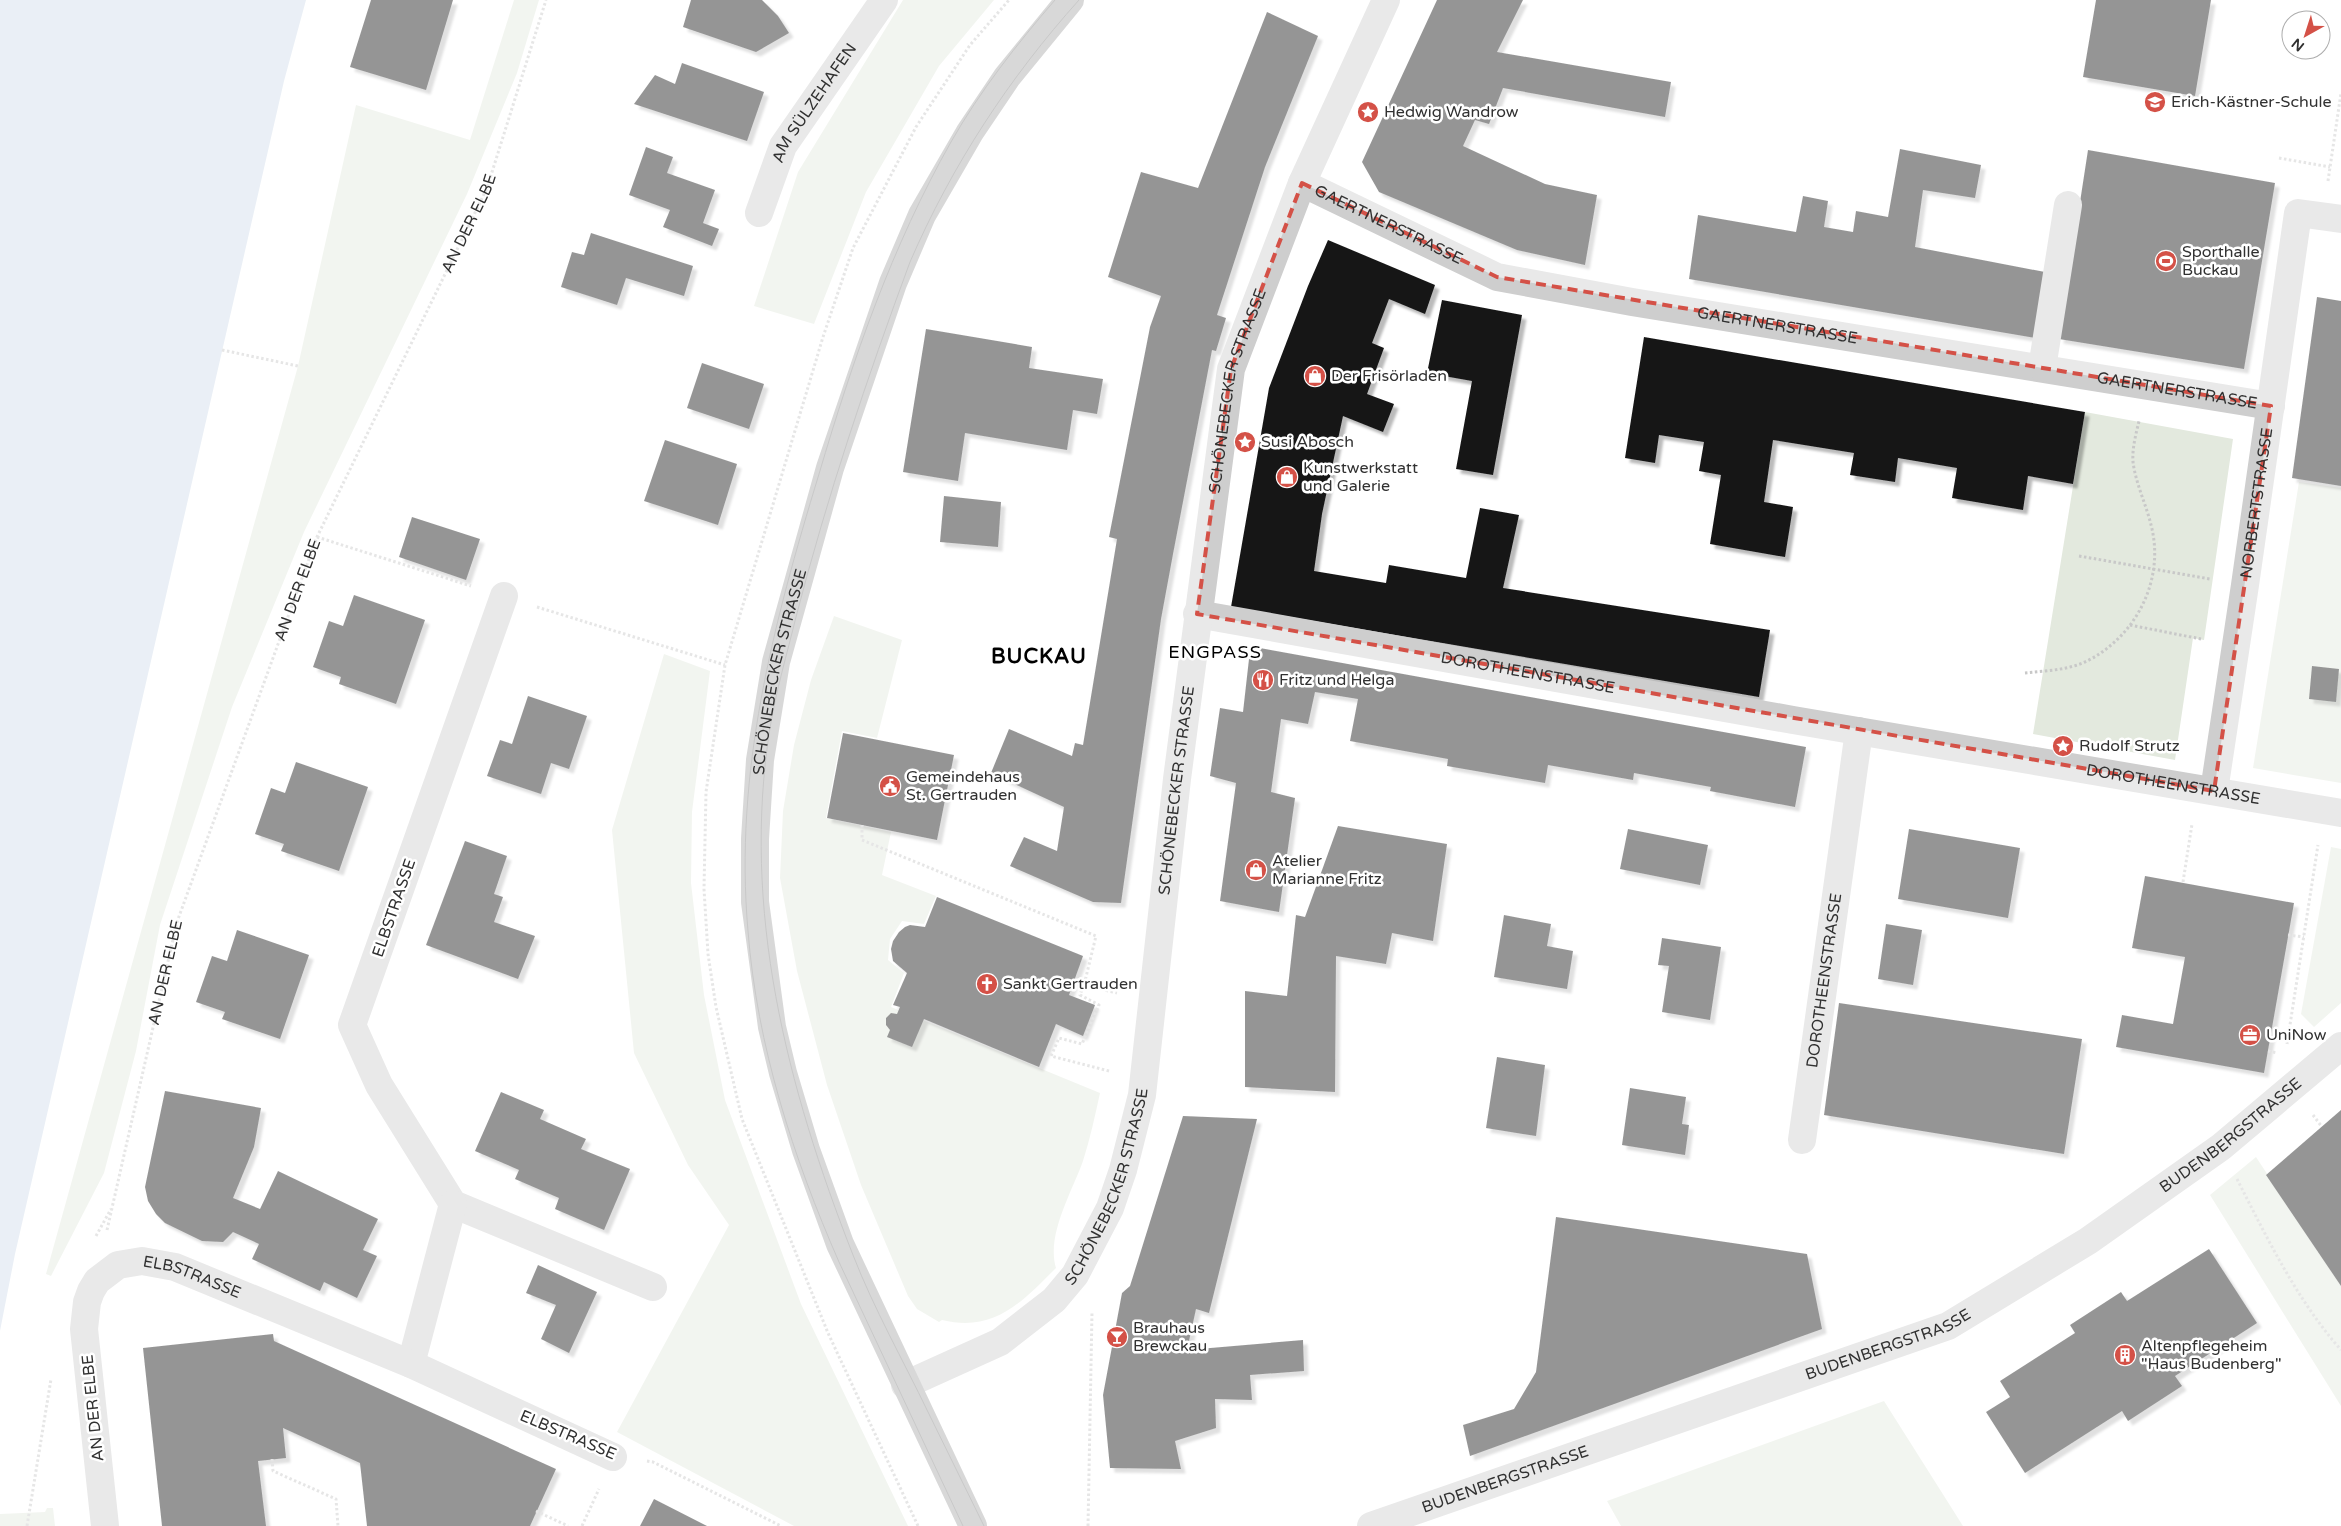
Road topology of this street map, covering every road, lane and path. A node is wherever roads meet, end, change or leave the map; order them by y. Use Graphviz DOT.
graph roads {
  1 [pos="546,0"];
  2 [pos="884,0"];
  3 [pos="1070,0"];
  4 [pos="1386,0"];
  5 [pos="2341,93"];
  6 [pos="2279,158"];
  7 [pos="2330,167"];
  8 [pos="1302,183"];
  9 [pos="2068,205"];
  10 [pos="759,213"];
  11 [pos="2320,216"];
  12 [pos="222,350"];
  13 [pos="298,366"];
  14 [pos="2042,368"];
  15 [pos="2151,385"];
  16 [pos="2271,406"];
  17 [pos="317,537"];
  18 [pos="2080,556"];
  19 [pos="2155,569"];
  20 [pos="2245,585"];
  21 [pos="504,596"];
  22 [pos="1197,614"];
  23 [pos="2130,625"];
  24 [pos="2236,646"];
  25 [pos="725,665"];
  26 [pos="2026,673"];
  27 [pos="1859,731"];
  28 [pos="2205,790"];
  29 [pos="2332,812"];
  30 [pos="862,825"];
  31 [pos="2182,882"];
  32 [pos="2288,935"];
  33 [pos="2304,937"];
  34 [pos="708,954"];
  35 [pos="1085,981"];
  36 [pos="1104,990"];
  37 [pos="2287,1045"];
  38 [pos="2341,1046"];
  39 [pos="1079,1064"];
  40 [pos="1802,1140"];
  41 [pos="2222,1147"];
  42 [pos="114,1204"];
  43 [pos="453,1204"];
  44 [pos="1075,1275"];
  45 [pos="653,1287"];
  46 [pos="91,1291"];
  47 [pos="2341,1350"];
  48 [pos="411,1364"];
  49 [pos="52,1374"];
  50 [pos="905,1385"];
  51 [pos="613,1457"];
  52 [pos="272,1459"];
  53 [pos="536,1511"];
  54 [pos="27,1526"];
  55 [pos="105,1526"];
  56 [pos="338,1526"];
  57 [pos="568,1526"];
  58 [pos="782,1526"];
  59 [pos="918,1526"];
  60 [pos="972,1526"];
  61 [pos="1088,1526"];
  62 [pos="1372,1526"];
  1 -- 17 [label="path, AN DER ELBE"];
  2 -- 10 [label="street, AM SÜLZEHAFEN"];
  3 -- 50 [label="main road, SCHÖNEBECKER STRASSE"];
  4 -- 8 [label="street, SCHÖNEBECKER STRASSE"];
  5 -- 7 [label="path"];
  6 -- 7 [label="path"];
  7 -- 11 [label="path"];
  8 -- 14 [label="street, GAERTNERSTRASSE"];
  8 -- 22 [label="street, SCHÖNEBECKER STRASSE"];
  9 -- 14 [label="street"];
  11 -- 16 [label="street, NORBERTSTRASSE"];
  12 -- 13 [label="path"];
  14 -- 15 [label="street, GAERTNERSTRASSE"];
  15 -- 16 [label="street, GAERTNERSTRASSE"];
  15 -- 19 [label="path"];
  16 -- 20 [label="street, NORBERTSTRASSE"];
  17 -- 21 [label="path"];
  17 -- 42 [label="path, AN DER ELBE"];
  18 -- 19 [label="path"];
  19 -- 20 [label="path"];
  19 -- 23 [label="path"];
  20 -- 24 [label="street, NORBERTSTRASSE"];
  21 -- 25 [label="path"];
  21 -- 43 [label="street, ELBSTRASSE"];
  22 -- 27 [label="street, DOROTHEENSTRASSE"];
  22 -- 44 [label="street, SCHÖNEBECKER STRASSE"];
  23 -- 24 [label="path"];
  23 -- 26 [label="path"];
  24 -- 28 [label="street, NORBERTSTRASSE"];
  27 -- 28 [label="street, DOROTHEENSTRASSE"];
  27 -- 40 [label="street, DOROTHEENSTRASSE"];
  28 -- 29 [label="street, DOROTHEENSTRASSE"];
  28 -- 31 [label="path"];
  29 -- 33 [label="path"];
  30 -- 35 [label="path"];
  32 -- 33 [label="path"];
  33 -- 37 [label="path"];
  34 -- 59 [label="path"];
  35 -- 36 [label="path"];
  35 -- 39 [label="path"];
  38 -- 41 [label="street, BUDENBERGSTRASSE"];
  41 -- 47 [label="path"];
  41 -- 62 [label="street, BUDENBERGSTRASSE"];
  43 -- 45 [label="street"];
  43 -- 48 [label="street"];
  44 -- 50 [label="street, SCHÖNEBECKER STRASSE"];
  44 -- 61 [label="path"];
  46 -- 48 [label="street, ELBSTRASSE"];
  46 -- 55 [label="street, AN DER ELBE"];
  48 -- 51 [label="street, ELBSTRASSE"];
  49 -- 54 [label="path"];
  50 -- 60 [label="main road, SCHÖNEBECKER STRASSE"];
  51 -- 58 [label="path, ELBSTRASSE"];
  52 -- 56 [label="path"];
  53 -- 57 [label="path"];
}
